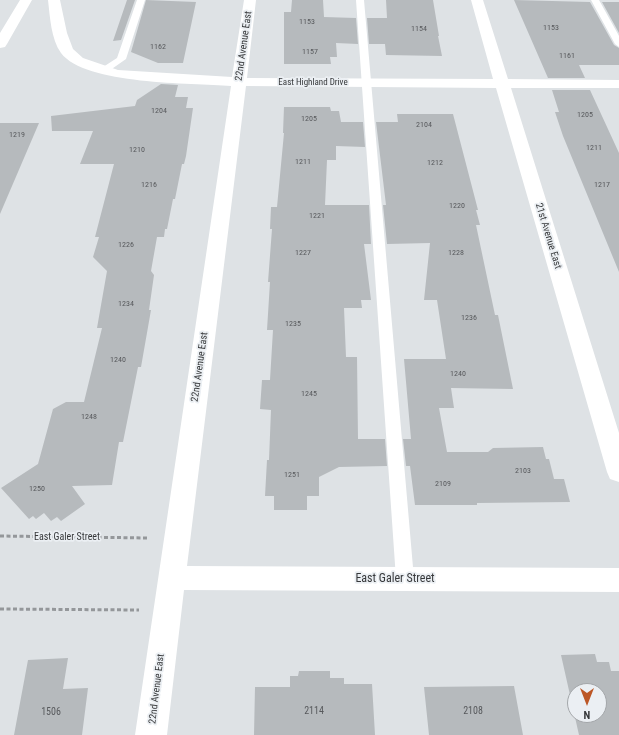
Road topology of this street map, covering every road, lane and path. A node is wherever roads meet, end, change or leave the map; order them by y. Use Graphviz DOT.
graph roads {
  1 [pos="26,0"];
  2 [pos="54,0"];
  3 [pos="141,0"];
  4 [pos="250,0"];
  5 [pos="360,0"];
  6 [pos="476,0"];
  7 [pos="595,0"];
  8 [pos="0,44"];
  9 [pos="619,44"];
  10 [pos="103,71"];
  11 [pos="240,82"];
  12 [pos="366,83"];
  13 [pos="502,84"];
  14 [pos="619,84"];
  15 [pos="619,472"];
  16 [pos="0,536"];
  17 [pos="152,538"];
  18 [pos="171,578"];
  19 [pos="405,579"];
  20 [pos="619,580"];
  21 [pos="0,609"];
  22 [pos="146,610"];
  23 [pos="150,735"];
  1 -- 8 [label="street"];
  2 -- 10 [label="street, East Highland Drive"];
  3 -- 10 [label="lane"];
  4 -- 11 [label="street, 22nd Avenue East"];
  5 -- 12 [label="lane"];
  6 -- 13 [label="street, 21st Avenue East"];
  7 -- 9 [label="lane"];
  10 -- 11 [label="street, East Highland Drive"];
  11 -- 12 [label="street, East Highland Drive"];
  11 -- 18 [label="street, 22nd Avenue East"];
  12 -- 13 [label="street, East Highland Drive"];
  12 -- 19 [label="lane"];
  13 -- 14 [label="street, East Highland Drive"];
  13 -- 15 [label="street, 21st Avenue East"];
  16 -- 17 [label="path, East Galer Street"];
  18 -- 19 [label="street, East Galer Street"];
  18 -- 23 [label="street, 22nd Avenue East"];
  19 -- 20 [label="street, East Galer Street"];
  21 -- 22 [label="path"];
}
